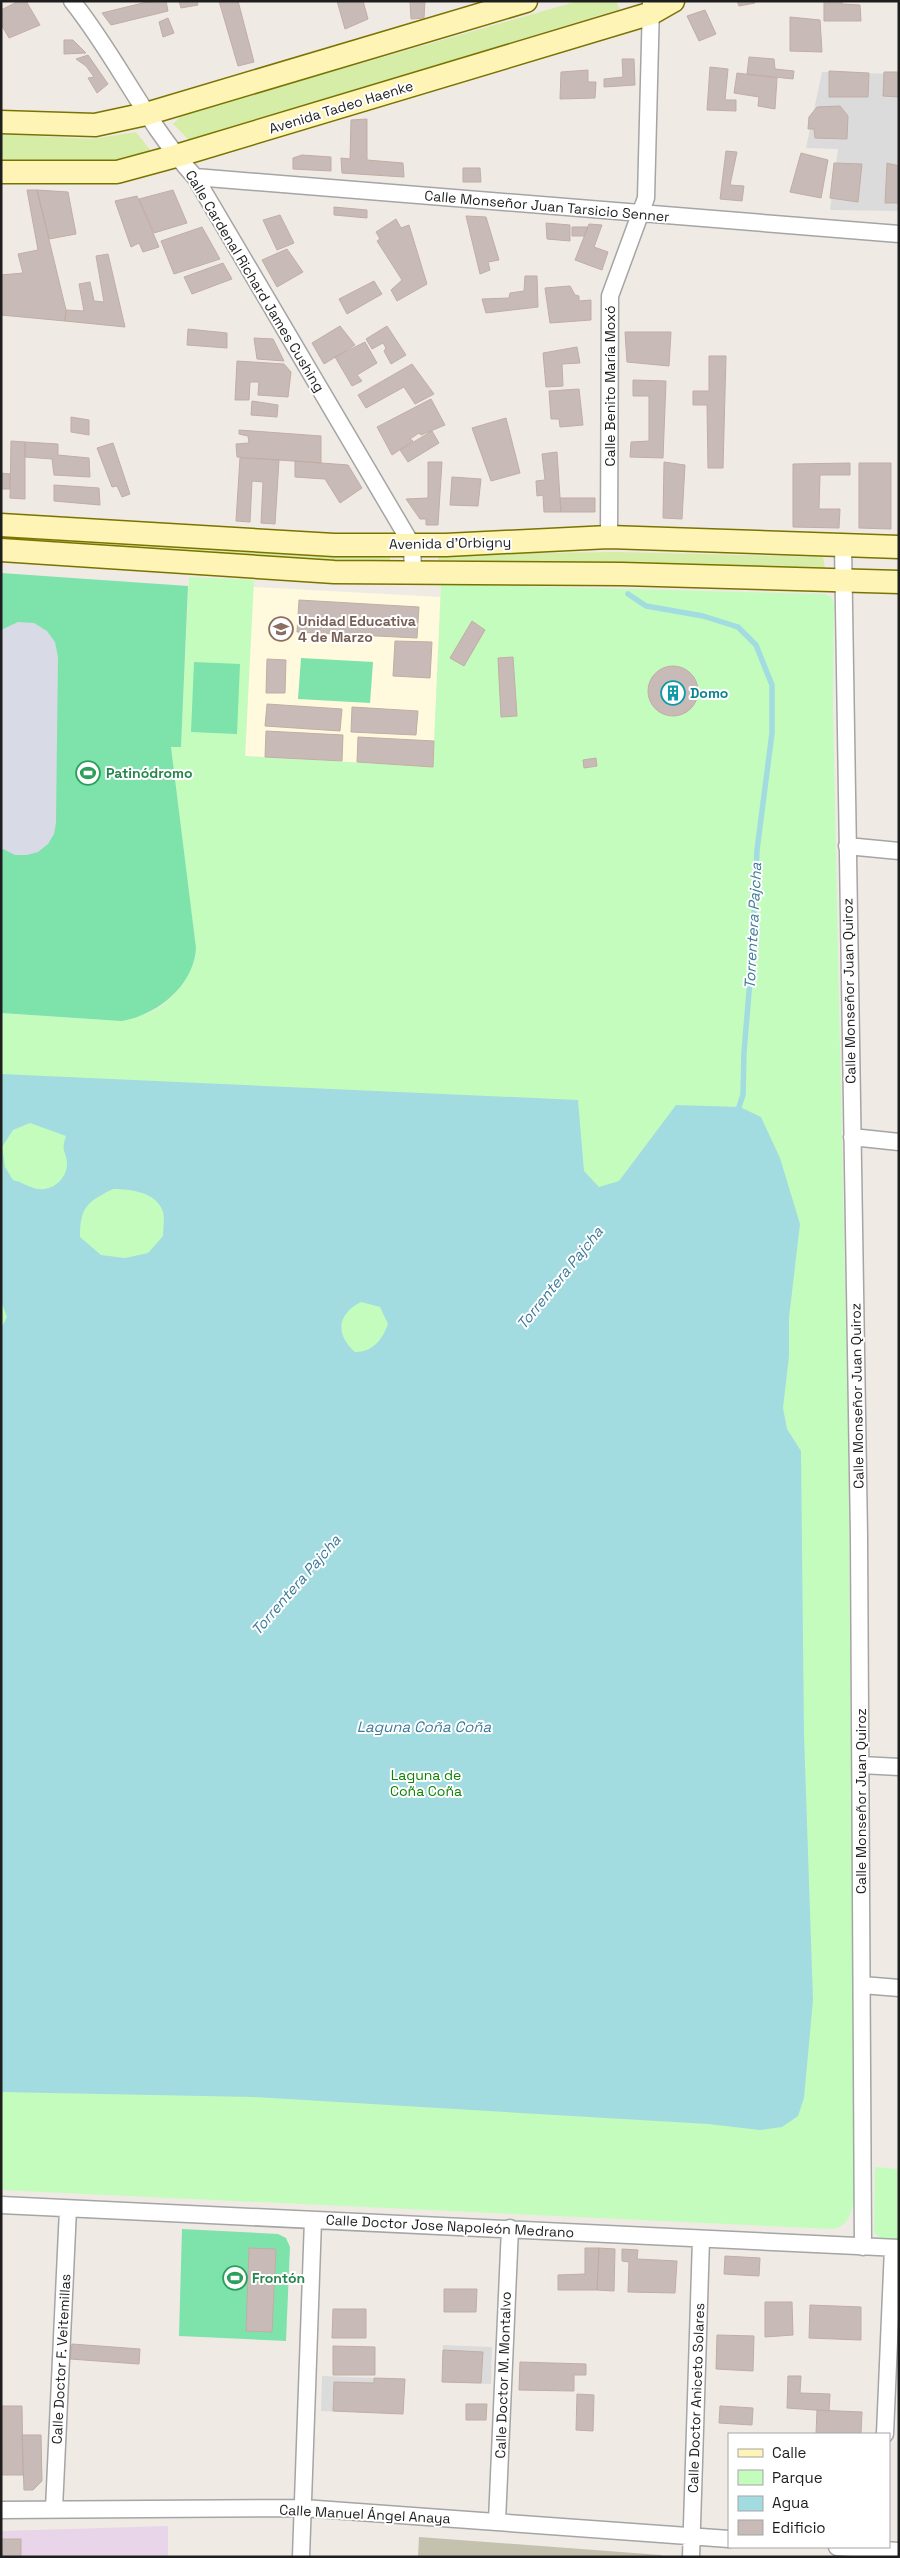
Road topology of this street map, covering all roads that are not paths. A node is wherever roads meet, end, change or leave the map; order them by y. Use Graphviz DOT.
graph roads {
  1 [pos="72,1"];
  2 [pos="526,1"];
  3 [pos="673,1"];
  4 [pos="652,7"];
  5 [pos="146,114"];
  6 [pos="1,122"];
  7 [pos="176,156"];
  8 [pos="1,172"];
  9 [pos="195,177"];
  10 [pos="642,214"];
  11 [pos="899,234"];
  12 [pos="1,525"];
  13 [pos="609,537"];
  14 [pos="412,544"];
  15 [pos="843,545"];
  16 [pos="899,547"];
  17 [pos="1,550"];
  18 [pos="412,572"];
  19 [pos="842,581"];
  20 [pos="899,582"];
  21 [pos="847,846"];
  22 [pos="899,852"];
  23 [pos="852,1137"];
  24 [pos="899,1142"];
  25 [pos="860,1765"];
  26 [pos="899,1767"];
  27 [pos="862,1985"];
  28 [pos="899,1988"];
  29 [pos="1,2205"];
  30 [pos="68,2209"];
  31 [pos="313,2220"];
  32 [pos="510,2228"];
  33 [pos="701,2239"];
  34 [pos="863,2247"];
  35 [pos="896,2248"];
  36 [pos="885,2433"];
  37 [pos="303,2508"];
  38 [pos="54,2509"];
  39 [pos="1,2510"];
  40 [pos="497,2521"];
  41 [pos="692,2536"];
  42 [pos="728,2539"];
  43 [pos="880,2548"];
  44 [pos="899,2551"];
  45 [pos="302,2557"];
  46 [pos="691,2557"];
  1 -- 5 [label="street, Calle Cardenal Richard James Cushing"];
  2 -- 5 [label="main road"];
  3 -- 4 [label="main road, Avenida Tadeo Haenke"];
  4 -- 7 [label="main road, Avenida Tadeo Haenke"];
  4 -- 10 [label="street, Calle Benito María Moxó"];
  5 -- 6 [label="main road"];
  5 -- 7 [label="street, Calle Cardenal Richard James Cushing"];
  7 -- 8 [label="main road, Avenida Tadeo Haenke"];
  7 -- 9 [label="street, Calle Cardenal Richard James Cushing"];
  9 -- 10 [label="street, Calle Monseñor Juan Tarsicio Senner"];
  9 -- 14 [label="street, Calle Cardenal Richard James Cushing"];
  10 -- 11 [label="street, Calle Monseñor Juan Tarsicio Senner"];
  10 -- 13 [label="street, Calle Benito María Moxó"];
  12 -- 14 [label="main road, Avenida d'Orbigny"];
  13 -- 14 [label="main road, Avenida d'Orbigny"];
  13 -- 15 [label="main road, Avenida d'Orbigny"];
  14 -- 18 [label="street"];
  15 -- 16 [label="main road, Avenida d'Orbigny"];
  15 -- 19 [label="street, Calle Monseñor Juan Quiroz"];
  17 -- 18 [label="main road, Avenida d'Orbigny"];
  18 -- 19 [label="main road, Avenida d'Orbigny"];
  19 -- 20 [label="main road, Avenida d'Orbigny"];
  19 -- 21 [label="street, Calle Monseñor Juan Quiroz"];
  21 -- 22 [label="street"];
  21 -- 23 [label="street, Calle Monseñor Juan Quiroz"];
  23 -- 24 [label="street"];
  23 -- 25 [label="street, Calle Monseñor Juan Quiroz"];
  25 -- 26 [label="street"];
  25 -- 27 [label="street, Calle Monseñor Juan Quiroz"];
  27 -- 28 [label="street"];
  27 -- 34 [label="street, Calle Monseñor Juan Quiroz"];
  29 -- 30 [label="street, Calle Doctor Jose Napoleón Medrano"];
  30 -- 31 [label="street, Calle Doctor Jose Napoleón Medrano"];
  30 -- 38 [label="street, Calle Doctor F. Veitemillas"];
  31 -- 32 [label="street, Calle Doctor Jose Napoleón Medrano"];
  31 -- 37 [label="street"];
  32 -- 33 [label="street, Calle Doctor Jose Napoleón Medrano"];
  32 -- 40 [label="street, Calle Doctor M. Montalvo"];
  33 -- 34 [label="street, Calle Doctor Jose Napoleón Medrano"];
  33 -- 41 [label="street, Calle Doctor Aniceto Solares"];
  34 -- 35 [label="street, Calle Doctor Jose Napoleón Medrano"];
  35 -- 36 [label="street"];
  37 -- 38 [label="street, Calle Manuel Ángel Anaya"];
  37 -- 40 [label="street, Calle Manuel Ángel Anaya"];
  37 -- 45 [label="street"];
  38 -- 39 [label="street, Calle Manuel Ángel Anaya"];
  40 -- 41 [label="street, Calle Manuel Ángel Anaya"];
  41 -- 42 [label="street, Calle Manuel Ángel Anaya"];
  41 -- 46 [label="street, Calle Doctor Aniceto Solares"];
  43 -- 44 [label="street"];
}
